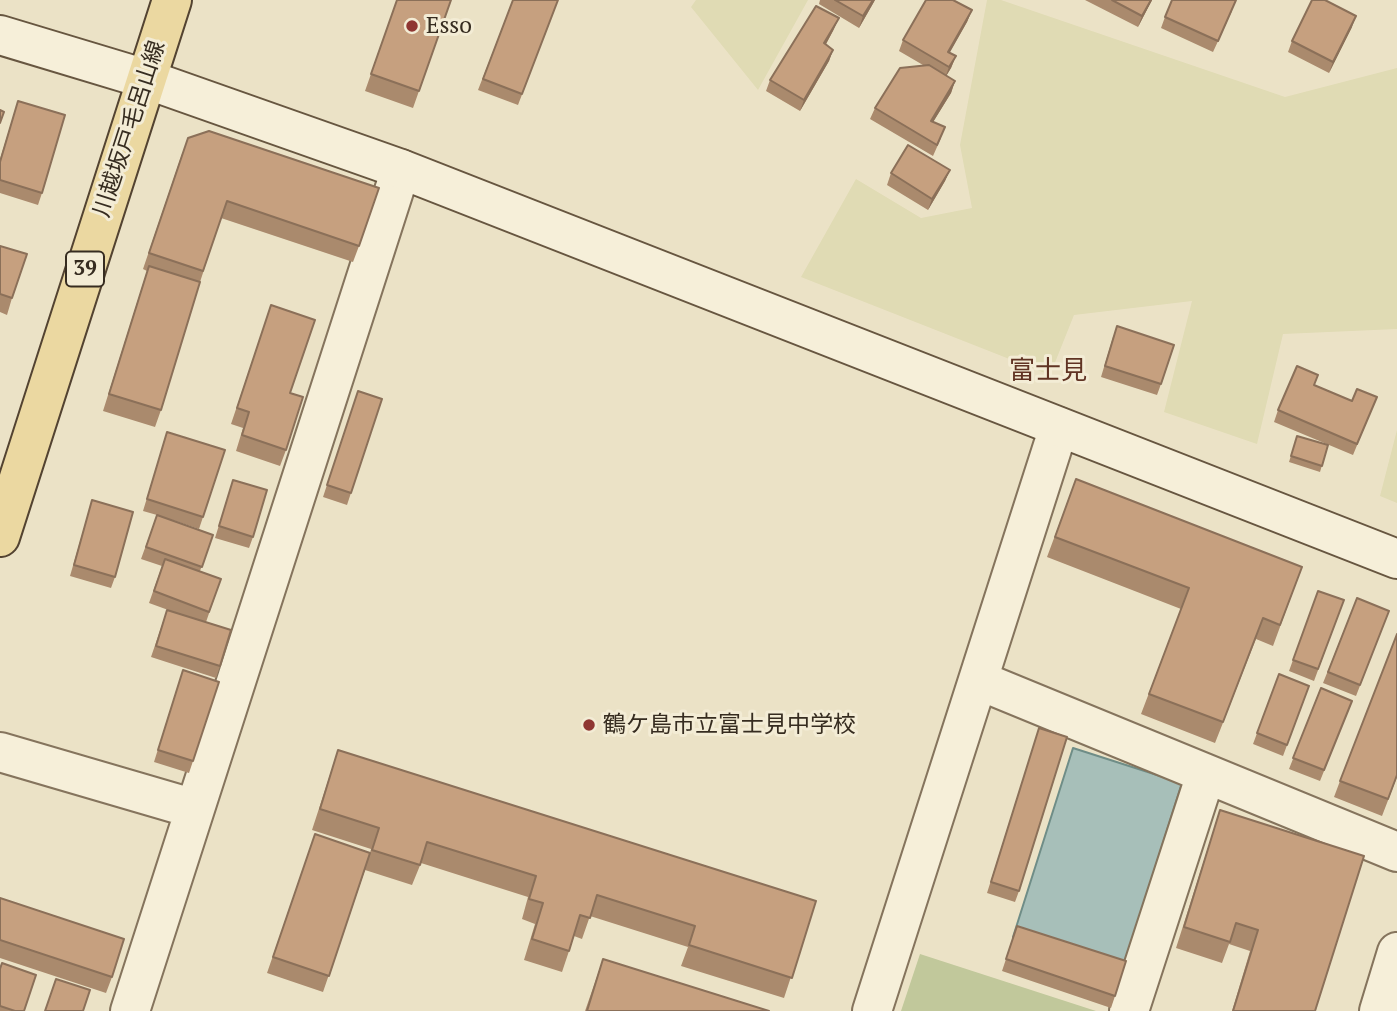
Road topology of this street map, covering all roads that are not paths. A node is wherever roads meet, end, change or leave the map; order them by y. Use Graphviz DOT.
graph roads {
  1 [pos="172,0"];
  2 [pos="0,35"];
  3 [pos="146,79"];
  4 [pos="401,169"];
  5 [pos="1059,426"];
  6 [pos="0,537"];
  7 [pos="1397,559"];
  8 [pos="978,680"];
  9 [pos="0,752"];
  10 [pos="1206,775"];
  11 [pos="195,809"];
  12 [pos="1397,852"];
  13 [pos="1397,952"];
  14 [pos="140,1008"];
  15 [pos="872,1011"];
  16 [pos="1129,1011"];
  17 [pos="1379,1011"];
  1 -- 3 [label="main road, 川越坂戸毛呂山線 / 39"];
  2 -- 3 [label="street"];
  3 -- 4 [label="street"];
  3 -- 6 [label="main road, 川越坂戸毛呂山線 / 39"];
  4 -- 5 [label="street"];
  4 -- 11 [label="street"];
  5 -- 7 [label="street"];
  5 -- 8 [label="street"];
  8 -- 10 [label="street"];
  8 -- 15 [label="street"];
  9 -- 11 [label="street"];
  10 -- 12 [label="street"];
  10 -- 16 [label="street"];
  11 -- 14 [label="street"];
  13 -- 17 [label="street"];
}
